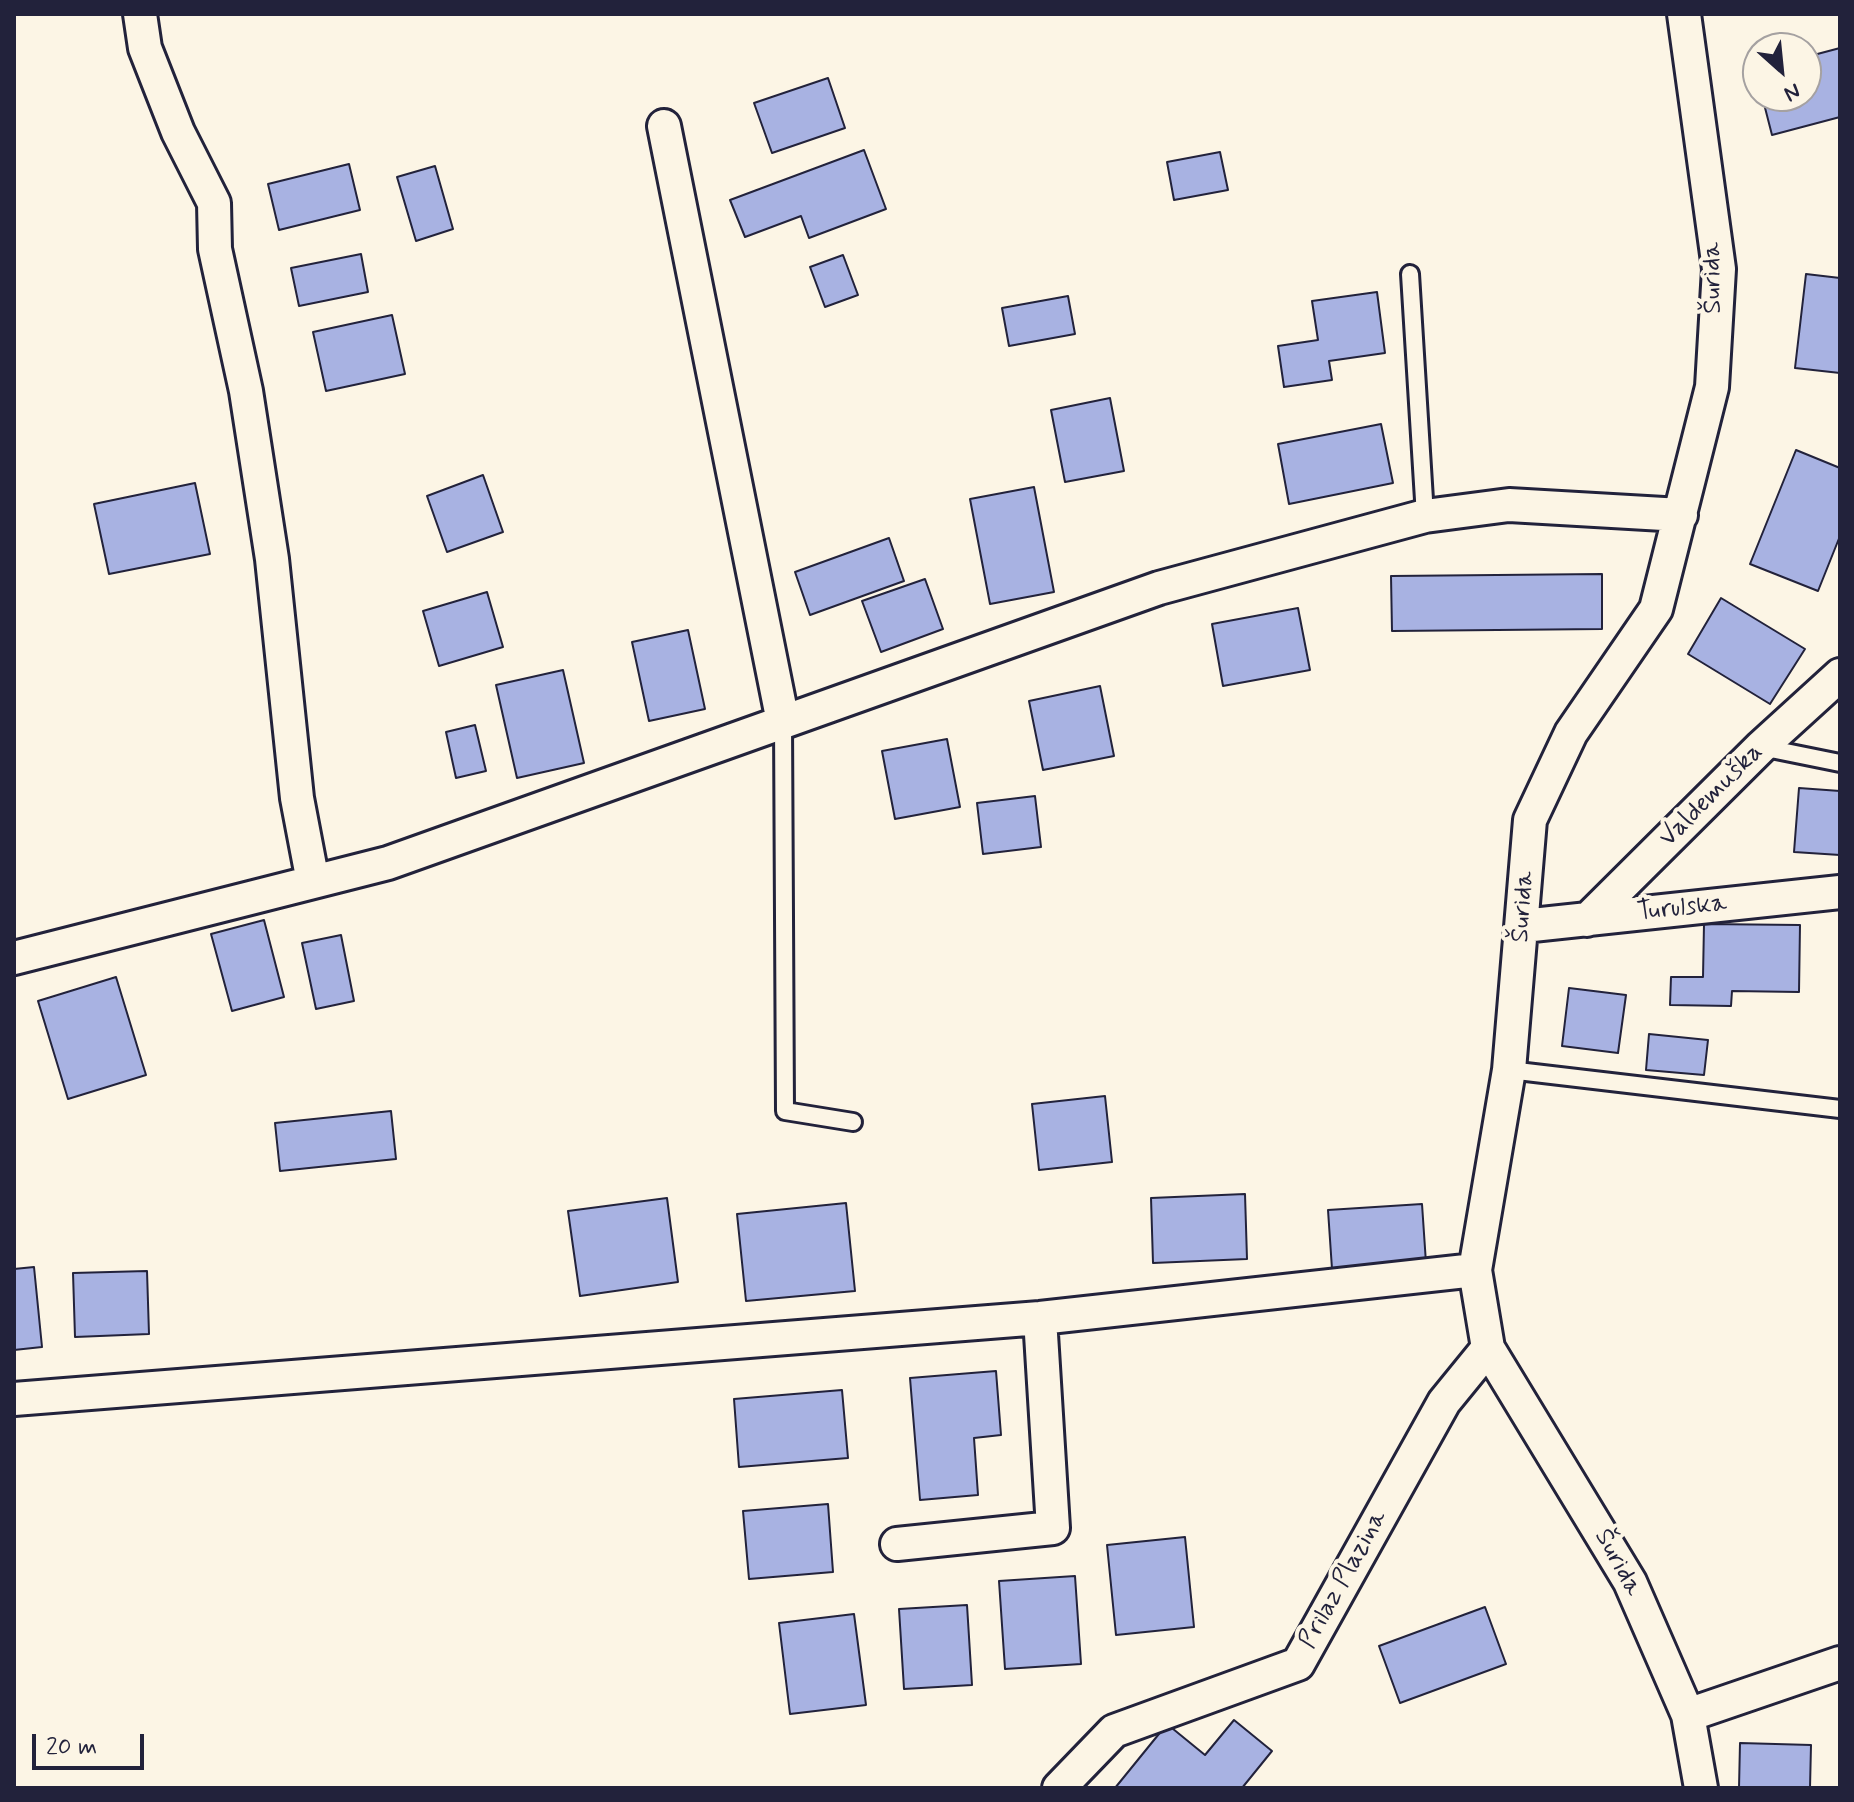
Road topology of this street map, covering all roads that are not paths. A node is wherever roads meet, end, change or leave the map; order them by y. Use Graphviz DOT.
graph roads {
  1 [pos="140,14"];
  2 [pos="1684,14"];
  3 [pos="664,126"];
  4 [pos="1410,274"];
  5 [pos="1681,515"];
  6 [pos="1425,516"];
  7 [pos="1840,675"];
  8 [pos="783,722"];
  9 [pos="1761,747"];
  10 [pos="1840,763"];
  11 [pos="313,882"];
  12 [pos="1840,892"];
  13 [pos="1587,920"];
  14 [pos="1523,926"];
  15 [pos="14,958"];
  16 [pos="1509,1070"];
  17 [pos="1840,1109"];
  18 [pos="853,1122"];
  19 [pos="1475,1270"];
  20 [pos="1040,1318"];
  21 [pos="1488,1348"];
  22 [pos="14,1399"];
  23 [pos="897,1544"];
  24 [pos="1840,1663"];
  25 [pos="1688,1715"];
  26 [pos="1059,1788"];
  27 [pos="1701,1788"];
  1 -- 11 [label="street"];
  2 -- 5 [label="street, Šurida"];
  3 -- 8 [label="street"];
  4 -- 6 [label="lane"];
  5 -- 6 [label="street"];
  5 -- 14 [label="street, Šurida"];
  6 -- 8 [label="street"];
  7 -- 9 [label="street, Valdemuška"];
  8 -- 11 [label="street"];
  8 -- 18 [label="lane"];
  9 -- 10 [label="lane"];
  9 -- 13 [label="street, Valdemuška"];
  11 -- 15 [label="street"];
  12 -- 13 [label="street, Turulska"];
  13 -- 14 [label="street, Turulska"];
  14 -- 16 [label="street, Šurida"];
  16 -- 17 [label="lane"];
  16 -- 19 [label="street, Šurida"];
  19 -- 20 [label="street"];
  19 -- 21 [label="street, Šurida"];
  20 -- 22 [label="street"];
  20 -- 23 [label="street"];
  21 -- 25 [label="street, Šurida"];
  21 -- 26 [label="street, Prilaz Plazina"];
  24 -- 25 [label="street"];
  25 -- 27 [label="street, Šurida"];
}
